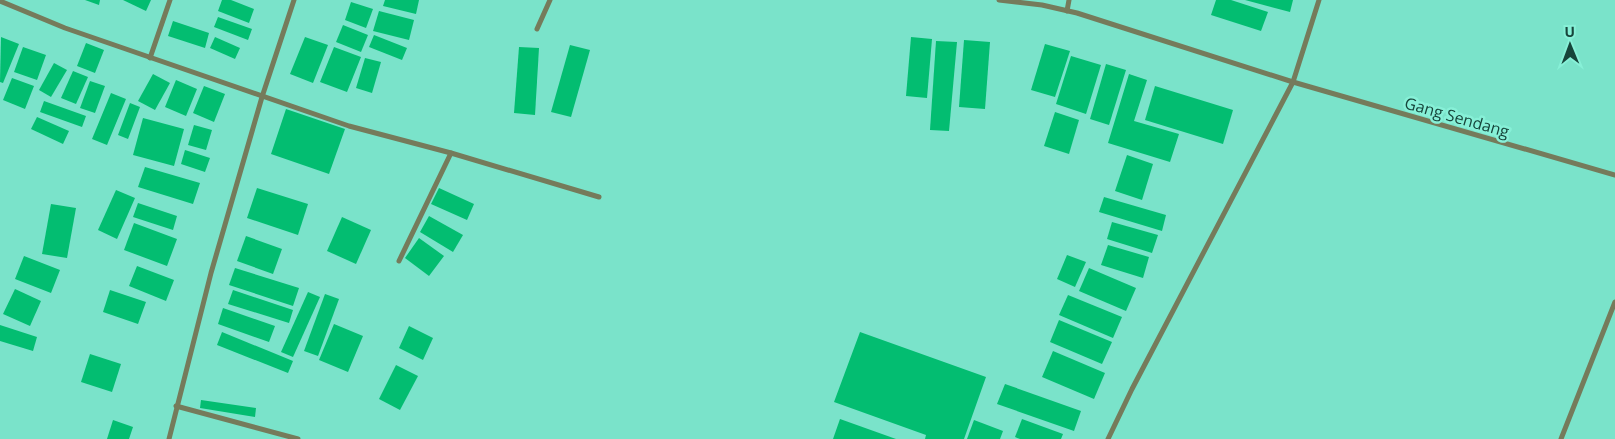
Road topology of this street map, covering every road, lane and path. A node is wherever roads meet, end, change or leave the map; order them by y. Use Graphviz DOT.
graph roads {
  1 [pos="170,0"];
  2 [pos="294,0"];
  3 [pos="550,0"];
  4 [pos="999,0"];
  5 [pos="1069,0"];
  6 [pos="1319,0"];
  7 [pos="0,1"];
  8 [pos="1067,11"];
  9 [pos="538,29"];
  10 [pos="150,58"];
  11 [pos="1293,82"];
  12 [pos="262,97"];
  13 [pos="451,153"];
  14 [pos="1615,175"];
  15 [pos="599,197"];
  16 [pos="398,261"];
  17 [pos="1615,302"];
  18 [pos="176,406"];
  19 [pos="169,439"];
  20 [pos="298,439"];
  21 [pos="1108,439"];
  22 [pos="1562,439"];
  1 -- 10 [label="street"];
  2 -- 12 [label="street"];
  3 -- 9 [label="street"];
  4 -- 8 [label="street, Gang Sendang"];
  5 -- 8 [label="street"];
  6 -- 11 [label="street"];
  7 -- 10 [label="street"];
  8 -- 11 [label="street, Gang Sendang"];
  10 -- 12 [label="street"];
  11 -- 14 [label="street, Gang Sendang"];
  11 -- 21 [label="street"];
  12 -- 13 [label="street"];
  12 -- 18 [label="street"];
  13 -- 15 [label="street"];
  13 -- 16 [label="street"];
  17 -- 22 [label="street"];
  18 -- 19 [label="street"];
  18 -- 20 [label="street"];
}
